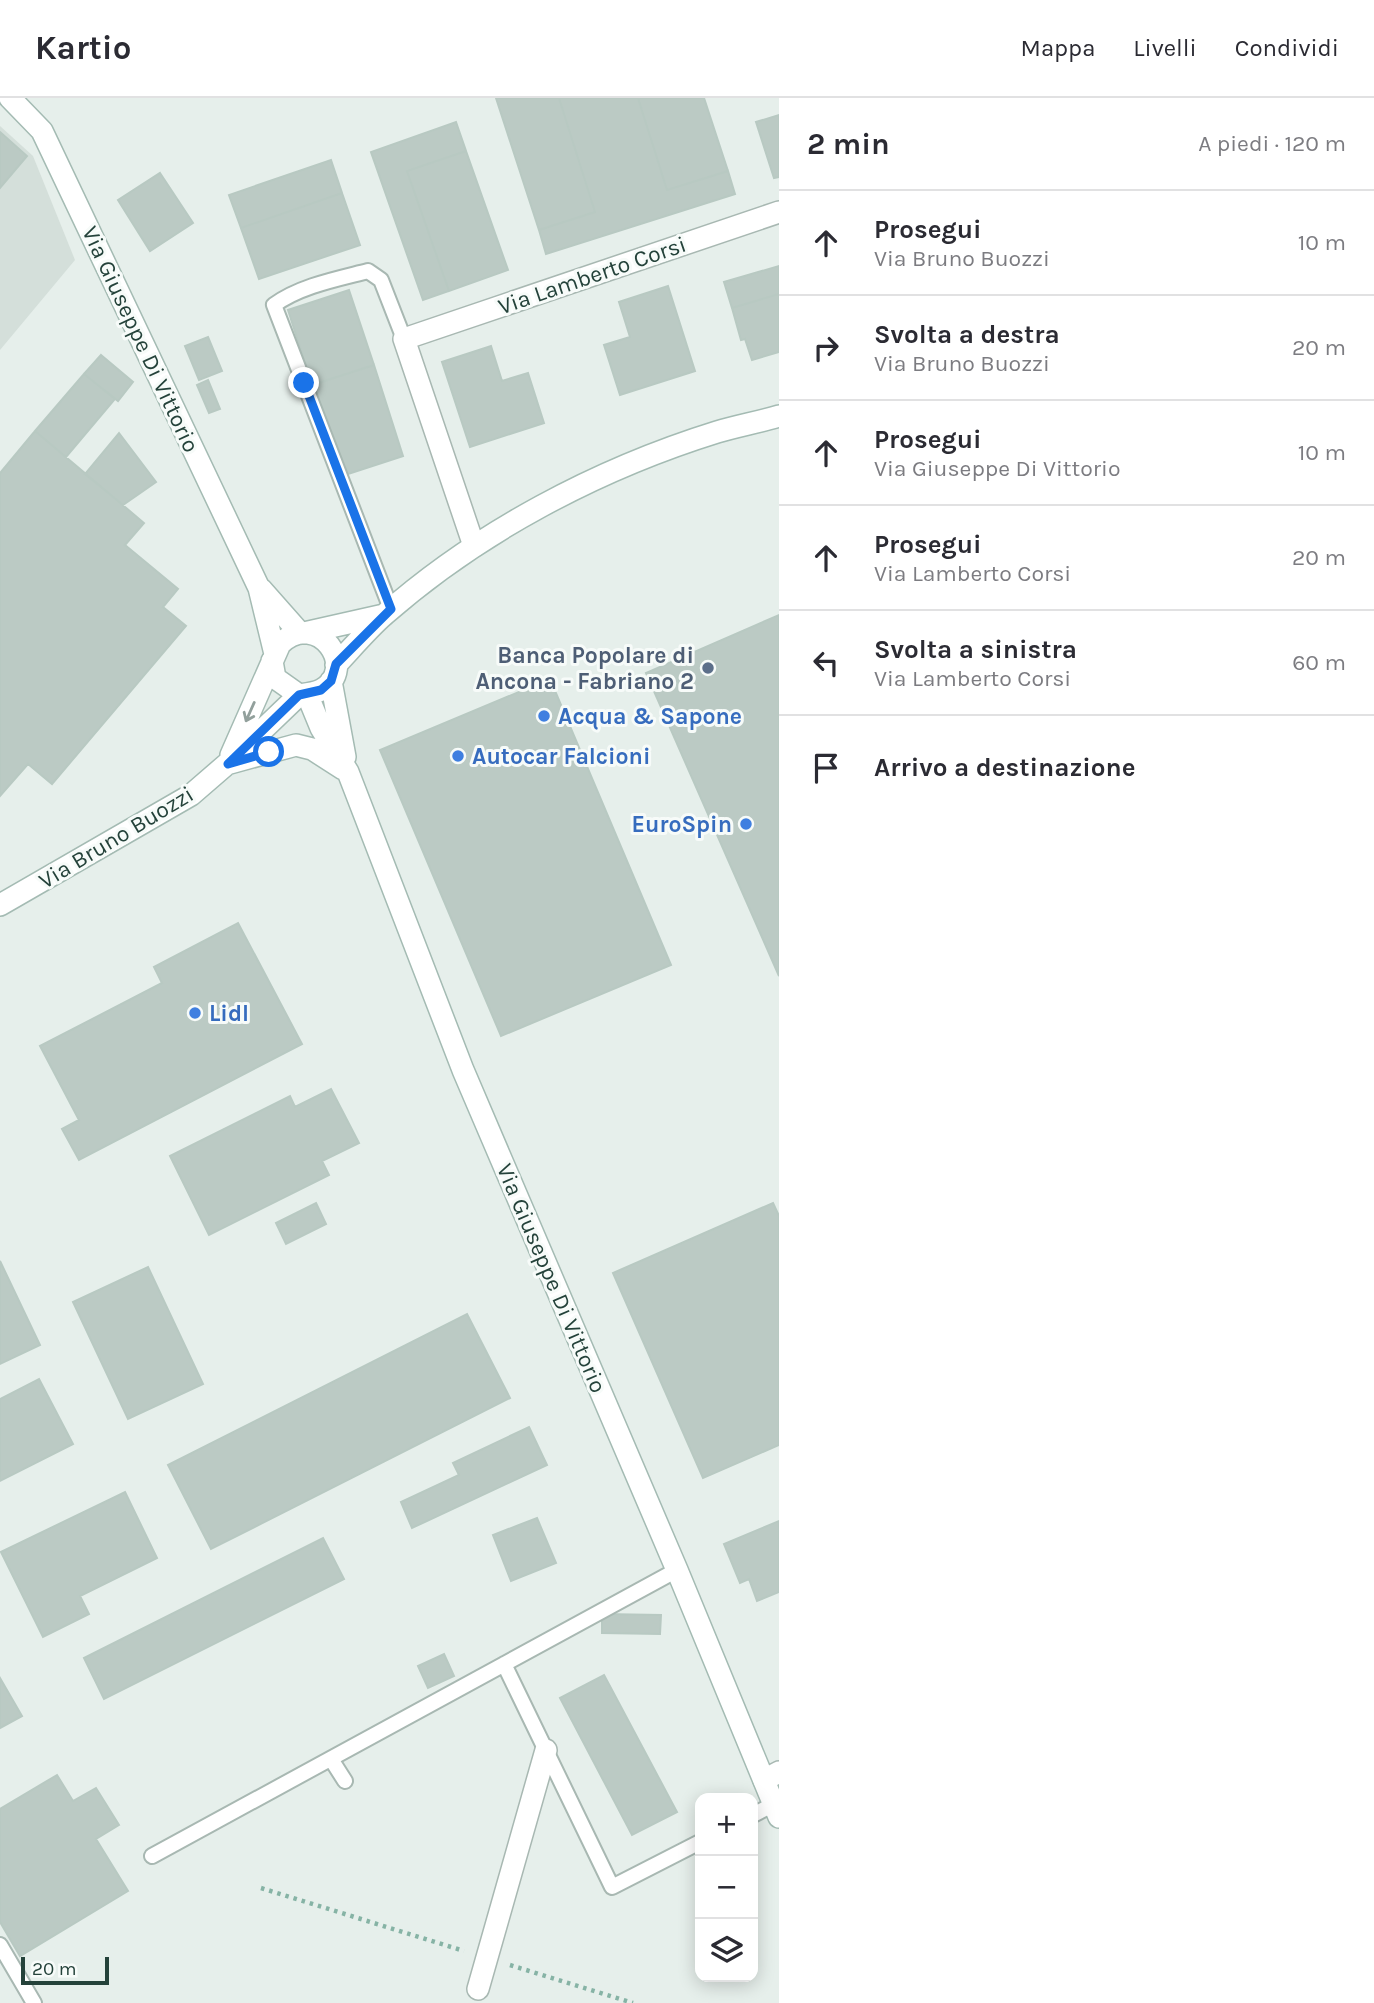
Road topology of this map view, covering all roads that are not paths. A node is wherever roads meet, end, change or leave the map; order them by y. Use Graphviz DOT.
graph roads {
  1 [pos="10,98"];
  2 [pos="779,212"];
  3 [pos="404,339"];
  4 [pos="779,416"];
  5 [pos="474,546"];
  6 [pos="259,588"];
  7 [pos="387,612"];
  8 [pos="301,632"];
  9 [pos="274,658"];
  10 [pos="333,673"];
  11 [pos="303,695"];
  12 [pos="228,764"];
  13 [pos="348,772"];
  14 [pos="0,905"];
  15 [pos="677,1570"];
  16 [pos="504,1664"];
  17 [pos="546,1750"];
  18 [pos="331,1759"];
  19 [pos="771,1776"];
  20 [pos="345,1781"];
  21 [pos="776,1811"];
  22 [pos="758,1814"];
  23 [pos="695,1844"];
  24 [pos="152,1856"];
  25 [pos="0,1945"];
  26 [pos="478,1989"];
  27 [pos="34,2003"];
  1 -- 6 [label="main road, Via Giuseppe Di Vittorio"];
  2 -- 3 [label="main road, Via Lamberto Corsi"];
  3 -- 5 [label="main road"];
  3 -- 7 [label="lane"];
  4 -- 5 [label="main road"];
  5 -- 7 [label="main road"];
  6 -- 8 [label="main road, Via Giuseppe Di Vittorio"];
  6 -- 9 [label="main road, Via Giuseppe Di Vittorio"];
  7 -- 8 [label="main road"];
  7 -- 10 [label="main road"];
  8 -- 9 [label="main road"];
  8 -- 10 [label="main road, Via Giuseppe Di Vittorio"];
  9 -- 11 [label="main road, Via Giuseppe Di Vittorio"];
  9 -- 12 [label="main road, Via Bruno Buozzi, one-way"];
  10 -- 11 [label="main road"];
  10 -- 13 [label="main road, Via Giuseppe Di Vittorio"];
  11 -- 12 [label="main road, Via Bruno Buozzi"];
  11 -- 13 [label="main road, Via Giuseppe Di Vittorio"];
  12 -- 13 [label="main road, Via Bruno Buozzi"];
  12 -- 14 [label="main road, Via Bruno Buozzi"];
  13 -- 15 [label="main road, Via Giuseppe Di Vittorio"];
  15 -- 16 [label="lane"];
  15 -- 19 [label="main road, Via Giuseppe Di Vittorio"];
  16 -- 17 [label="lane"];
  16 -- 18 [label="lane"];
  17 -- 23 [label="lane"];
  17 -- 26 [label="main road"];
  18 -- 20 [label="lane"];
  18 -- 24 [label="lane"];
  19 -- 21 [label="main road, Via Giuseppe Di Vittorio"];
  21 -- 22 [label="lane"];
  25 -- 27 [label="lane"];
}
